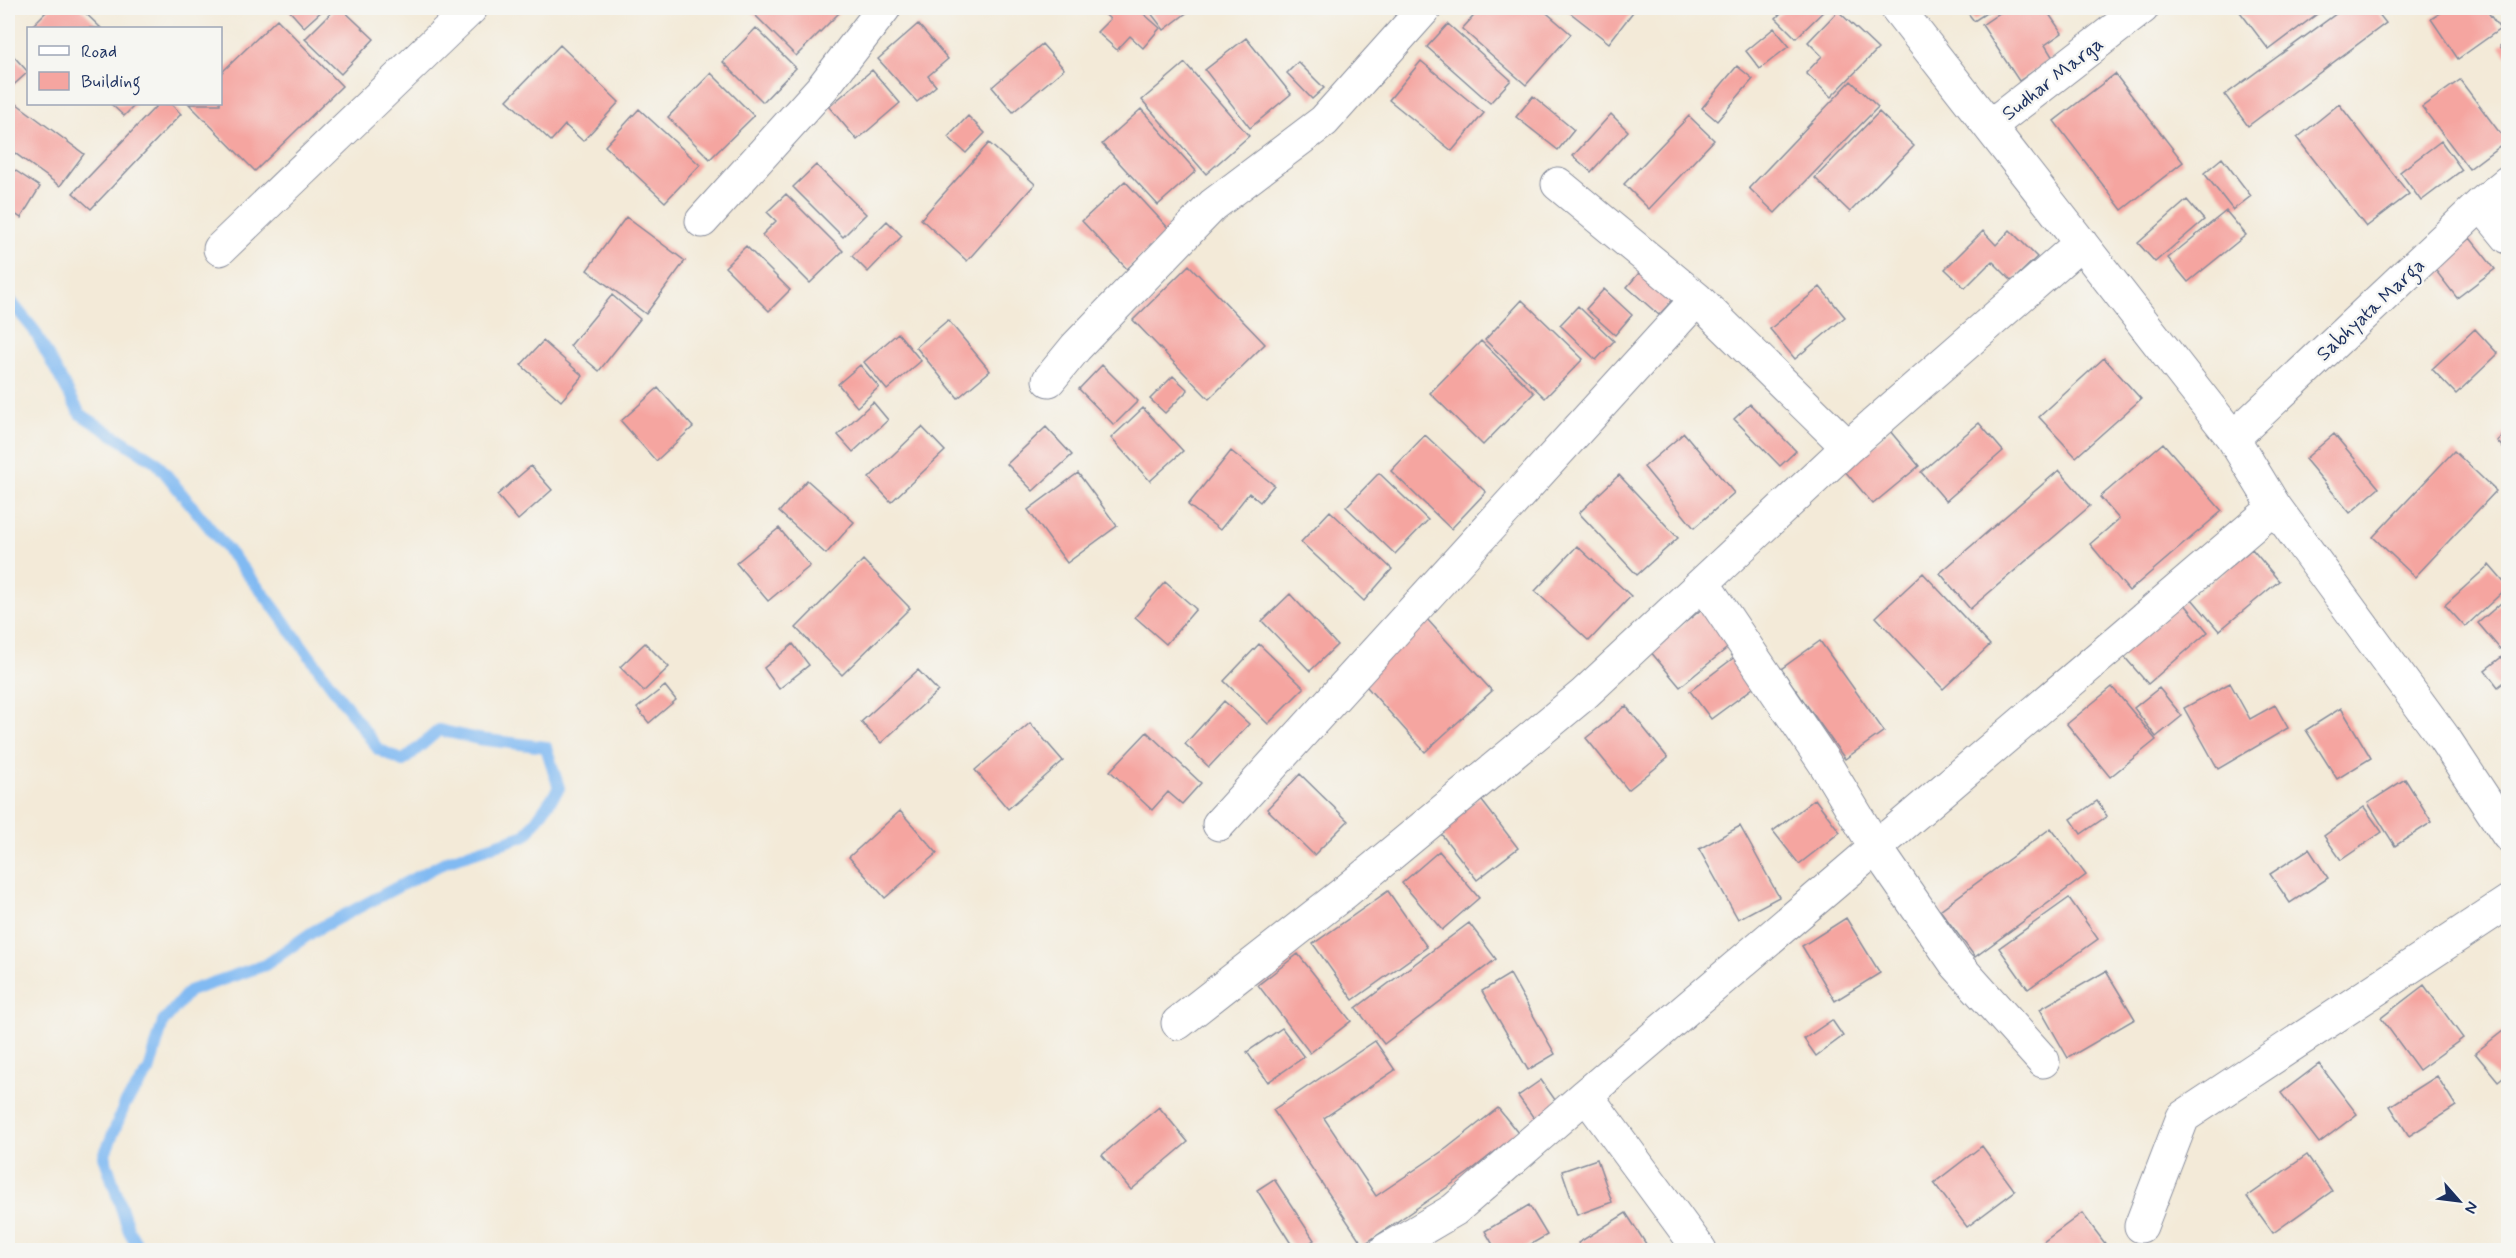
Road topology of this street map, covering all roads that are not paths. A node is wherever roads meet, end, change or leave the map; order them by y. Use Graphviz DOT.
graph roads {
  1 [pos="471,8"];
  2 [pos="884,8"];
  3 [pos="1425,8"];
  4 [pos="1898,8"];
  5 [pos="2142,8"];
  6 [pos="1990,126"];
  7 [pos="2508,182"];
  8 [pos="1558,184"];
  9 [pos="2481,204"];
  10 [pos="702,220"];
  11 [pos="2508,237"];
  12 [pos="2081,243"];
  13 [pos="220,249"];
  14 [pos="1697,299"];
  15 [pos="1049,380"];
  16 [pos="2233,438"];
  17 [pos="1848,447"];
  18 [pos="2275,507"];
  19 [pos="1703,583"];
  20 [pos="1219,824"];
  21 [pos="2508,835"];
  22 [pos="1876,848"];
  23 [pos="2508,902"];
  24 [pos="1178,1023"];
  25 [pos="2043,1061"];
  26 [pos="1586,1095"];
  27 [pos="2141,1226"];
  28 [pos="1386,1251"];
  29 [pos="1700,1251"];
  1 -- 13 [label="street"];
  2 -- 10 [label="street"];
  3 -- 15 [label="street"];
  4 -- 6 [label="street"];
  5 -- 6 [label="street, Sudhar Marga"];
  6 -- 12 [label="street"];
  7 -- 9 [label="street, Sabhyata Marga"];
  8 -- 14 [label="street"];
  9 -- 11 [label="street"];
  9 -- 16 [label="street, Sabhyata Marga"];
  12 -- 16 [label="street"];
  12 -- 17 [label="street"];
  14 -- 17 [label="street"];
  14 -- 20 [label="street"];
  16 -- 18 [label="street"];
  17 -- 19 [label="street"];
  18 -- 21 [label="street"];
  18 -- 22 [label="street"];
  19 -- 22 [label="street"];
  19 -- 24 [label="street"];
  22 -- 25 [label="street"];
  22 -- 26 [label="street"];
  23 -- 27 [label="street"];
  26 -- 28 [label="street"];
  26 -- 29 [label="street"];
}
